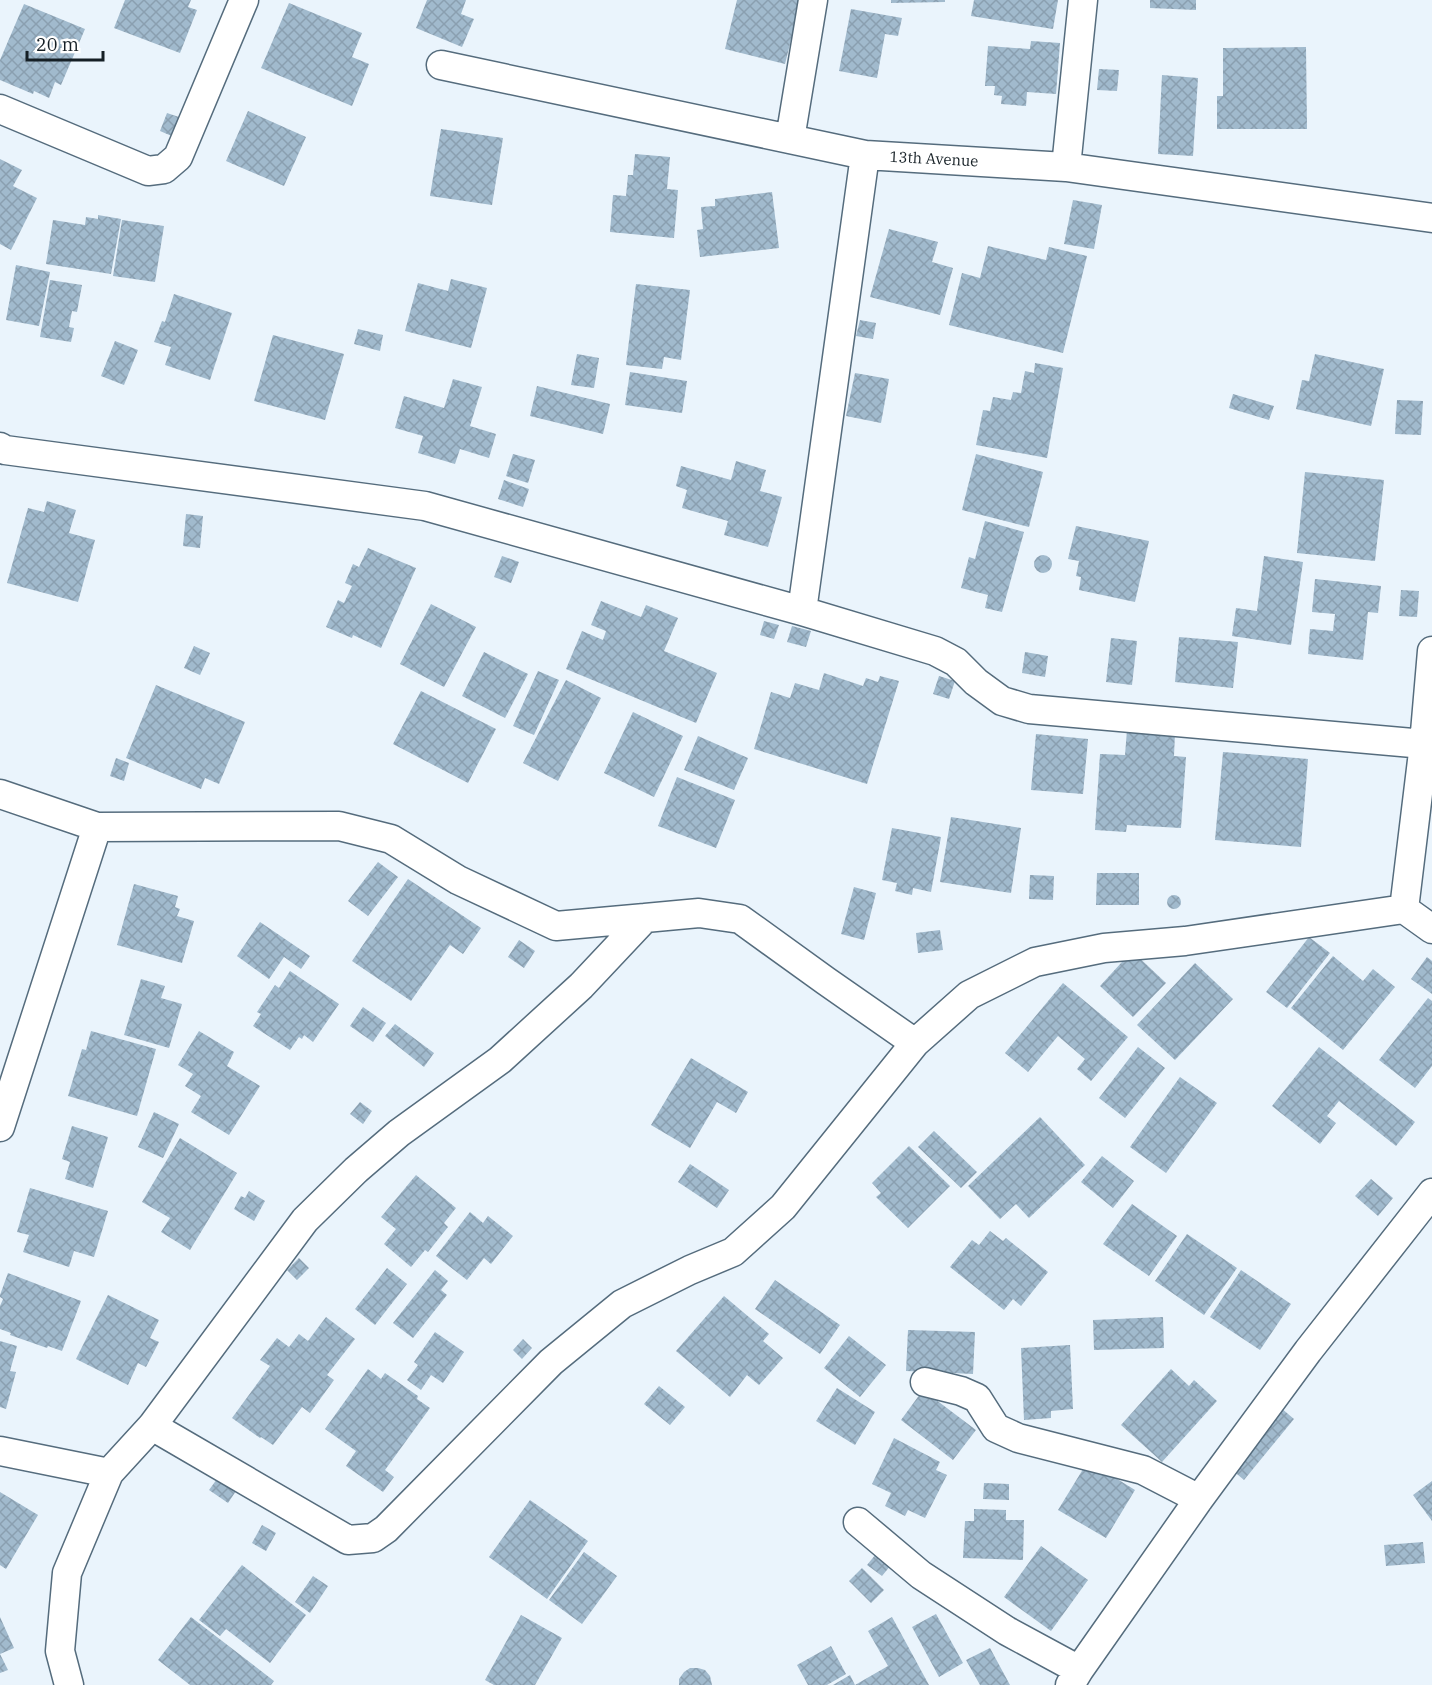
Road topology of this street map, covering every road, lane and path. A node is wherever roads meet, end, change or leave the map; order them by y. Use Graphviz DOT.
graph roads {
  1 [pos="244,0"];
  2 [pos="813,0"];
  3 [pos="1083,0"];
  4 [pos="441,64"];
  5 [pos="0,109"];
  6 [pos="790,139"];
  7 [pos="865,155"];
  8 [pos="1066,167"];
  9 [pos="1432,218"];
  10 [pos="2,454"];
  11 [pos="802,611"];
  12 [pos="1432,651"];
  13 [pos="1424,744"];
  14 [pos="0,794"];
  15 [pos="97,827"];
  16 [pos="1404,909"];
  17 [pos="645,918"];
  18 [pos="1432,929"];
  19 [pos="915,1043"];
  20 [pos="0,1127"];
  21 [pos="1432,1193"];
  22 [pos="925,1382"];
  23 [pos="152,1426"];
  24 [pos="0,1451"];
  25 [pos="109,1473"];
  26 [pos="1199,1498"];
  27 [pos="858,1522"];
  28 [pos="1074,1677"];
  29 [pos="69,1685"];
  1 -- 5 [label="street"];
  2 -- 6 [label="street"];
  3 -- 8 [label="street"];
  4 -- 6 [label="street, 13th Avenue"];
  6 -- 7 [label="street, 13th Avenue"];
  7 -- 8 [label="street, 13th Avenue"];
  7 -- 11 [label="street"];
  8 -- 9 [label="street, 13th Avenue"];
  10 -- 11 [label="street"];
  11 -- 13 [label="street"];
  12 -- 13 [label="street"];
  13 -- 16 [label="street"];
  14 -- 15 [label="street"];
  15 -- 17 [label="street"];
  15 -- 20 [label="street"];
  16 -- 18 [label="street"];
  16 -- 19 [label="street"];
  17 -- 19 [label="street"];
  17 -- 23 [label="street"];
  19 -- 23 [label="street"];
  21 -- 26 [label="street"];
  22 -- 26 [label="street"];
  23 -- 25 [label="street"];
  24 -- 25 [label="street"];
  25 -- 29 [label="street"];
  26 -- 28 [label="street"];
  27 -- 28 [label="street"];
}
